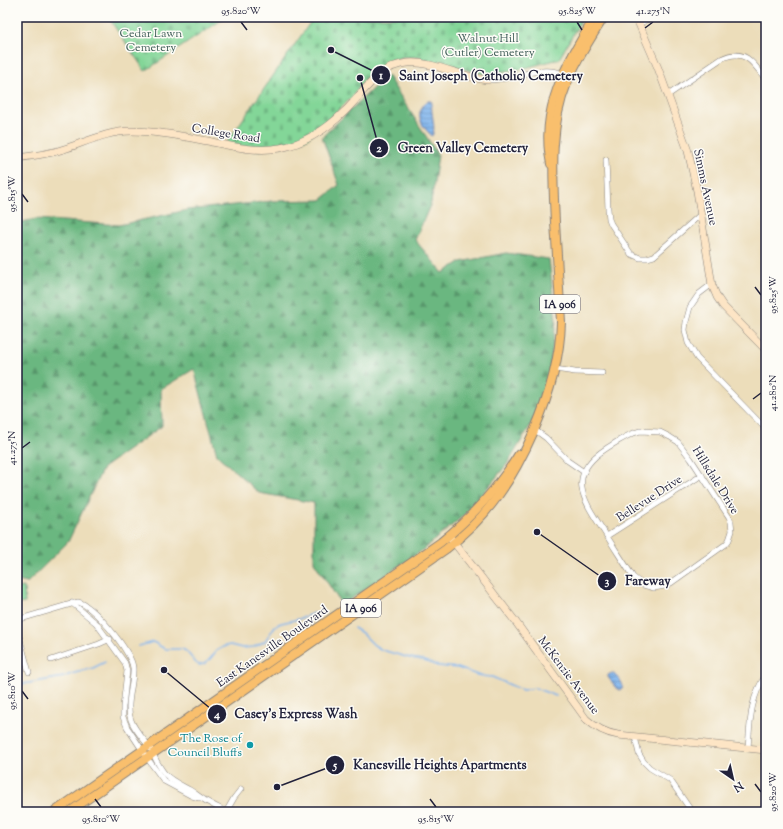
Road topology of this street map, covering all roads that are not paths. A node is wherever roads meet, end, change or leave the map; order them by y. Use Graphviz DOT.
graph roads {
  1 [pos="595,17"];
  2 [pos="604,17"];
  3 [pos="636,17"];
  4 [pos="651,17"];
  5 [pos="639,24"];
  6 [pos="566,75"];
  7 [pos="487,80"];
  8 [pos="766,80"];
  9 [pos="668,96"];
  10 [pos="17,158"];
  11 [pos="606,160"];
  12 [pos="701,214"];
  13 [pos="712,284"];
  14 [pos="766,350"];
  15 [pos="555,369"];
  16 [pos="602,373"];
  17 [pos="766,429"];
  18 [pos="534,430"];
  19 [pos="584,472"];
  20 [pos="702,475"];
  21 [pos="607,536"];
  22 [pos="452,540"];
  23 [pos="72,603"];
  24 [pos="17,620"];
  25 [pos="17,629"];
  26 [pos="114,636"];
  27 [pos="109,640"];
  28 [pos="51,660"];
  29 [pos="30,672"];
  30 [pos="766,675"];
  31 [pos="635,737"];
  32 [pos="748,748"];
  33 [pos="766,750"];
  34 [pos="148,752"];
  35 [pos="241,789"];
  36 [pos="54,812"];
  37 [pos="69,812"];
  38 [pos="227,812"];
  39 [pos="692,812"];
  1 -- 6 [label="main road, East Kanesville Boulevard / IA 906"];
  2 -- 6 [label="main road, East Kanesville Boulevard / IA 906"];
  3 -- 5 [label="street, Simms Avenue"];
  4 -- 5 [label="street"];
  5 -- 9 [label="street, Simms Avenue"];
  6 -- 7 [label="street, College Road"];
  6 -- 15 [label="main road, East Kanesville Boulevard / IA 906"];
  7 -- 10 [label="street, College Road"];
  8 -- 9 [label="street"];
  9 -- 12 [label="street, Simms Avenue"];
  11 -- 12 [label="street"];
  12 -- 13 [label="street, Simms Avenue"];
  13 -- 14 [label="street, Simms Avenue"];
  13 -- 17 [label="street"];
  15 -- 16 [label="street"];
  15 -- 18 [label="main road, East Kanesville Boulevard / IA 906"];
  18 -- 19 [label="street"];
  18 -- 22 [label="main road, East Kanesville Boulevard / IA 906"];
  19 -- 20 [label="street, Hillsdale Drive"];
  19 -- 21 [label="street, Hillsdale Drive"];
  20 -- 21 [label="street, Bellevue Drive"];
  20 -- 21 [label="street, Hillsdale Drive"];
  22 -- 31 [label="street, McKenzie Avenue"];
  22 -- 34 [label="main road, East Kanesville Boulevard / IA 906"];
  23 -- 24 [label="street"];
  23 -- 26 [label="street"];
  23 -- 27 [label="street"];
  25 -- 29 [label="street"];
  26 -- 27 [label="street"];
  26 -- 34 [label="street"];
  27 -- 28 [label="street"];
  27 -- 34 [label="street"];
  30 -- 32 [label="street"];
  31 -- 32 [label="street, McKenzie Avenue"];
  31 -- 39 [label="street"];
  32 -- 33 [label="street, McKenzie Avenue"];
  34 -- 36 [label="main road, East Kanesville Boulevard / IA 906"];
  34 -- 37 [label="main road, East Kanesville Boulevard / IA 906"];
  34 -- 38 [label="street"];
  35 -- 38 [label="street"];
}
